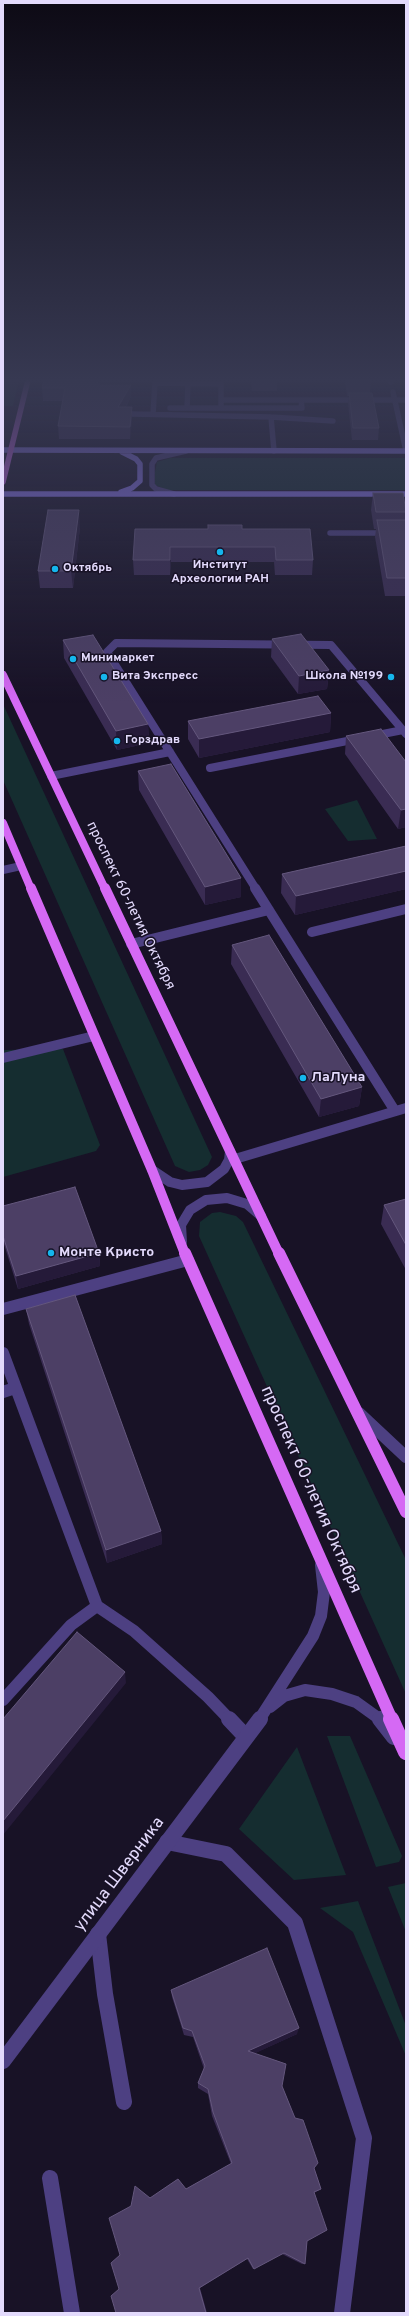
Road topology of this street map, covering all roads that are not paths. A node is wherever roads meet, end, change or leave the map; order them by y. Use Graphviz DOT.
graph roads {
  1 [pos="132,488"];
  2 [pos="155,488"];
  3 [pos="3,494"];
  4 [pos="112,494"];
  5 [pos="174,494"];
  6 [pos="406,494"];
  7 [pos="330,532"];
  8 [pos="406,532"];
  9 [pos="3,675"];
  10 [pos="404,732"];
  11 [pos="170,752"];
  12 [pos="210,768"];
  13 [pos="50,776"];
  14 [pos="3,823"];
  15 [pos="21,866"];
  16 [pos="3,870"];
  17 [pos="406,909"];
  18 [pos="269,910"];
  19 [pos="312,932"];
  20 [pos="131,944"];
  21 [pos="94,1036"];
  22 [pos="3,1058"];
  23 [pos="406,1108"];
  24 [pos="395,1111"];
  25 [pos="232,1155"];
  26 [pos="152,1170"];
  27 [pos="261,1216"];
  28 [pos="182,1242"];
  29 [pos="188,1260"];
  30 [pos="3,1309"];
  31 [pos="3,1353"];
  32 [pos="15,1388"];
  33 [pos="3,1392"];
  34 [pos="356,1410"];
  35 [pos="406,1457"];
  36 [pos="406,1512"];
  37 [pos="320,1556"];
  38 [pos="97,1606"];
  39 [pos="3,1700"];
  40 [pos="267,1710"];
  41 [pos="246,1737"];
  42 [pos="406,1751"];
  43 [pos="167,1842"];
  44 [pos="98,1934"];
  45 [pos="3,2061"];
  46 [pos="124,2102"];
  47 [pos="50,2178"];
  48 [pos="72,2313"];
  49 [pos="342,2313"];
  1 -- 4 [label="main road"];
  2 -- 5 [label="street"];
  3 -- 4 [label="main road"];
  4 -- 5 [label="main road"];
  5 -- 6 [label="main road"];
  7 -- 8 [label="street"];
  9 -- 13 [label="main road, проспект 60-летия Октября"];
  10 -- 11 [label="street"];
  10 -- 12 [label="street"];
  11 -- 13 [label="street"];
  11 -- 18 [label="street"];
  13 -- 20 [label="main road, проспект 60-летия Октября"];
  14 -- 15 [label="main road, проспект 60-летия Октября"];
  15 -- 16 [label="street"];
  15 -- 21 [label="main road, проспект 60-летия Октября"];
  17 -- 19 [label="street"];
  18 -- 20 [label="street"];
  18 -- 24 [label="street"];
  20 -- 25 [label="main road, проспект 60-летия Октября"];
  21 -- 22 [label="street"];
  21 -- 26 [label="main road, проспект 60-летия Октября"];
  23 -- 24 [label="street"];
  24 -- 25 [label="street"];
  25 -- 26 [label="street"];
  25 -- 27 [label="main road, проспект 60-летия Октября"];
  26 -- 28 [label="main road, проспект 60-летия Октября"];
  27 -- 28 [label="street, проспект 60-летия Октября"];
  27 -- 34 [label="main road, проспект 60-летия Октября"];
  28 -- 29 [label="main road, проспект 60-летия Октября"];
  29 -- 30 [label="street"];
  29 -- 37 [label="main road, проспект 60-летия Октября"];
  31 -- 32 [label="street"];
  32 -- 33 [label="street"];
  32 -- 38 [label="street"];
  34 -- 35 [label="street"];
  34 -- 36 [label="main road, проспект 60-летия Октября"];
  37 -- 40 [label="street, улица Шверника"];
  37 -- 42 [label="main road, проспект 60-летия Октября"];
  38 -- 39 [label="street"];
  38 -- 41 [label="street"];
  40 -- 41 [label="street, улица Шверника"];
  40 -- 42 [label="street, улица Шверника"];
  41 -- 43 [label="street, улица Шверника"];
  43 -- 44 [label="street, улица Шверника"];
  43 -- 49 [label="street"];
  44 -- 45 [label="street, улица Шверника"];
  44 -- 46 [label="street"];
  47 -- 48 [label="street"];
}
